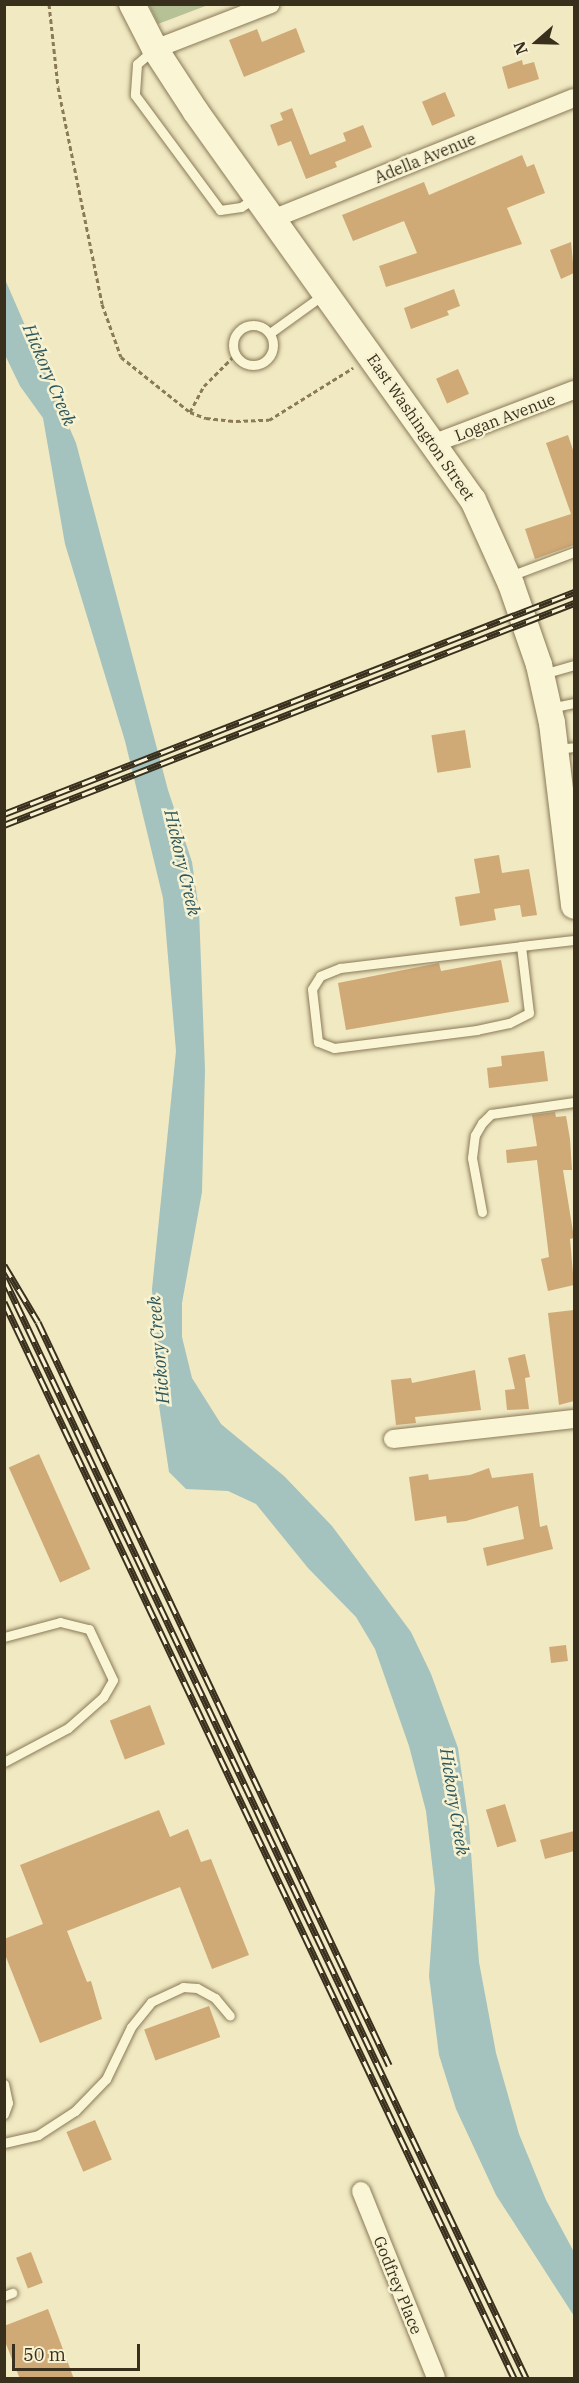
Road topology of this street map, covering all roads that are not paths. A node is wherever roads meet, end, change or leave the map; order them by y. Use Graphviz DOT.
graph roads {
  1 [pos="132,4"];
  2 [pos="271,4"];
  3 [pos="155,49"];
  4 [pos="574,98"];
  5 [pos="258,195"];
  6 [pos="275,218"];
  7 [pos="326,292"];
  8 [pos="270,333"];
  9 [pos="574,390"];
  10 [pos="435,443"];
  11 [pos="574,552"];
  12 [pos="508,577"];
  13 [pos="574,665"];
  14 [pos="541,675"];
  15 [pos="574,703"];
  16 [pos="548,709"];
  17 [pos="565,748"];
  18 [pos="568,807"];
  19 [pos="572,864"];
  20 [pos="574,906"];
  21 [pos="574,940"];
  22 [pos="521,946"];
  23 [pos="574,1102"];
  24 [pos="482,1212"];
  25 [pos="574,1419"];
  26 [pos="393,1439"];
  27 [pos="4,1637"];
  28 [pos="4,1762"];
  29 [pos="230,2016"];
  30 [pos="4,2084"];
  31 [pos="4,2114"];
  32 [pos="4,2142"];
  33 [pos="360,2192"];
  34 [pos="436,2379"];
  1 -- 3 [label="street, East Washington Street"];
  2 -- 3 [label="street"];
  3 -- 5 [label="street, East Washington Street"];
  3 -- 5 [label="lane"];
  4 -- 6 [label="street, Adella Avenue"];
  5 -- 6 [label="street, East Washington Street"];
  6 -- 7 [label="street, East Washington Street"];
  7 -- 8 [label="lane"];
  7 -- 10 [label="street, East Washington Street"];
  8 -- 8 [label="lane"];
  9 -- 10 [label="street, Logan Avenue"];
  10 -- 12 [label="street, East Washington Street"];
  11 -- 12 [label="lane"];
  12 -- 14 [label="street, East Washington Street"];
  13 -- 14 [label="lane"];
  14 -- 16 [label="street, East Washington Street"];
  15 -- 16 [label="lane"];
  16 -- 17 [label="street, East Washington Street"];
  17 -- 18 [label="street, East Washington Street"];
  18 -- 19 [label="street, East Washington Street"];
  19 -- 20 [label="street, East Washington Street"];
  21 -- 22 [label="lane"];
  22 -- 22 [label="lane"];
  23 -- 24 [label="lane"];
  25 -- 26 [label="street"];
  27 -- 28 [label="lane"];
  29 -- 32 [label="lane"];
  30 -- 31 [label="lane"];
  33 -- 34 [label="street, Godfrey Place"];
}
